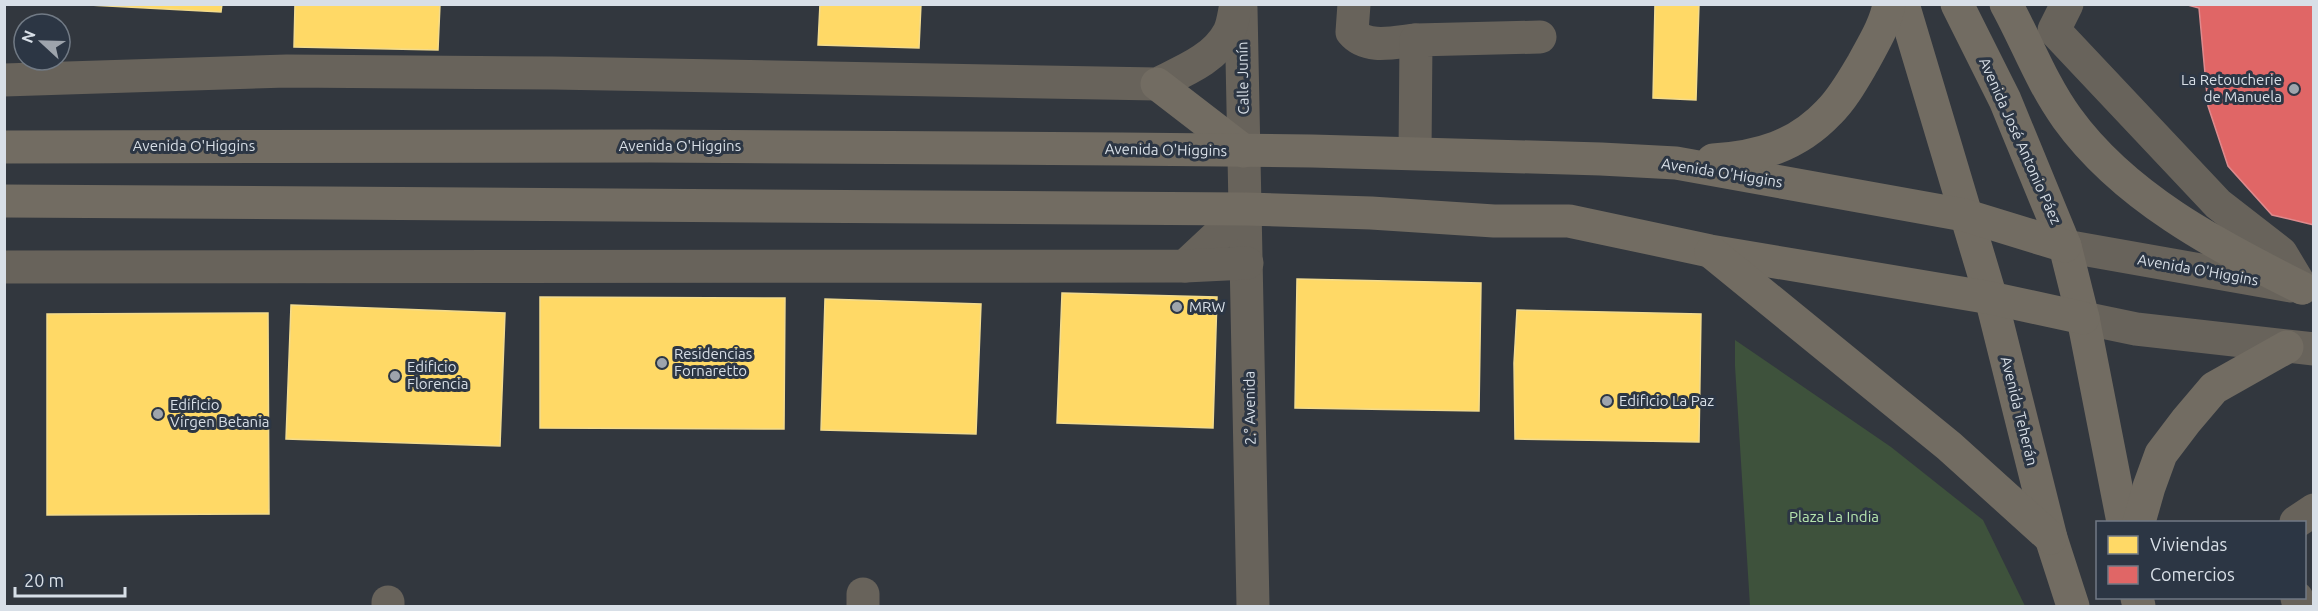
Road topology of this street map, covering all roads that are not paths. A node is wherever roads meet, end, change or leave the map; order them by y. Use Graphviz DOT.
graph roads {
  1 [pos="1238,4"];
  2 [pos="1353,4"];
  3 [pos="1889,4"];
  4 [pos="1903,4"];
  5 [pos="1957,4"];
  6 [pos="2006,4"];
  7 [pos="2061,17"];
  8 [pos="1540,37"];
  9 [pos="1416,40"];
  10 [pos="4,80"];
  11 [pos="1157,84"];
  12 [pos="4,147"];
  13 [pos="1244,151"];
  14 [pos="1415,153"];
  15 [pos="1676,163"];
  16 [pos="4,201"];
  17 [pos="1246,209"];
  18 [pos="1964,215"];
  19 [pos="2065,246"];
  20 [pos="1710,250"];
  21 [pos="1247,263"];
  22 [pos="1185,266"];
  23 [pos="4,267"];
  24 [pos="2308,288"];
  25 [pos="1991,298"];
  26 [pos="2083,318"];
  27 [pos="2300,348"];
  28 [pos="2313,510"];
  29 [pos="2123,521"];
  30 [pos="2139,521"];
  31 [pos="2297,521"];
  32 [pos="2051,538"];
  33 [pos="1253,606"];
  34 [pos="2073,606"];
  1 -- 11 [label="street"];
  1 -- 13 [label="street, Calle Junín"];
  2 -- 9 [label="street"];
  3 -- 15 [label="main road"];
  4 -- 18 [label="main road"];
  5 -- 19 [label="main road, Avenida José Antonio Páez"];
  6 -- 24 [label="main road"];
  7 -- 24 [label="street"];
  8 -- 9 [label="street"];
  9 -- 14 [label="street"];
  10 -- 11 [label="street"];
  11 -- 13 [label="main road"];
  12 -- 13 [label="main road, Avenida O'Higgins"];
  13 -- 14 [label="main road, Avenida O'Higgins"];
  13 -- 17 [label="street, Calle Junín"];
  14 -- 15 [label="main road, Avenida O'Higgins"];
  15 -- 18 [label="main road, Avenida O'Higgins"];
  16 -- 17 [label="main road"];
  17 -- 20 [label="main road"];
  17 -- 21 [label="street, 2.° Avenida"];
  17 -- 22 [label="street"];
  18 -- 19 [label="main road, Avenida O'Higgins"];
  18 -- 25 [label="main road, Avenida Teherán"];
  19 -- 24 [label="street, Avenida O'Higgins"];
  19 -- 26 [label="main road"];
  20 -- 25 [label="main road"];
  20 -- 32 [label="main road"];
  21 -- 22 [label="street"];
  21 -- 33 [label="street, 2.° Avenida"];
  22 -- 23 [label="street"];
  25 -- 26 [label="main road"];
  25 -- 32 [label="main road, Avenida Teherán"];
  26 -- 27 [label="street"];
  26 -- 29 [label="main road"];
  27 -- 30 [label="main road"];
  28 -- 31 [label="street"];
  32 -- 34 [label="main road, Avenida Teherán"];
}
